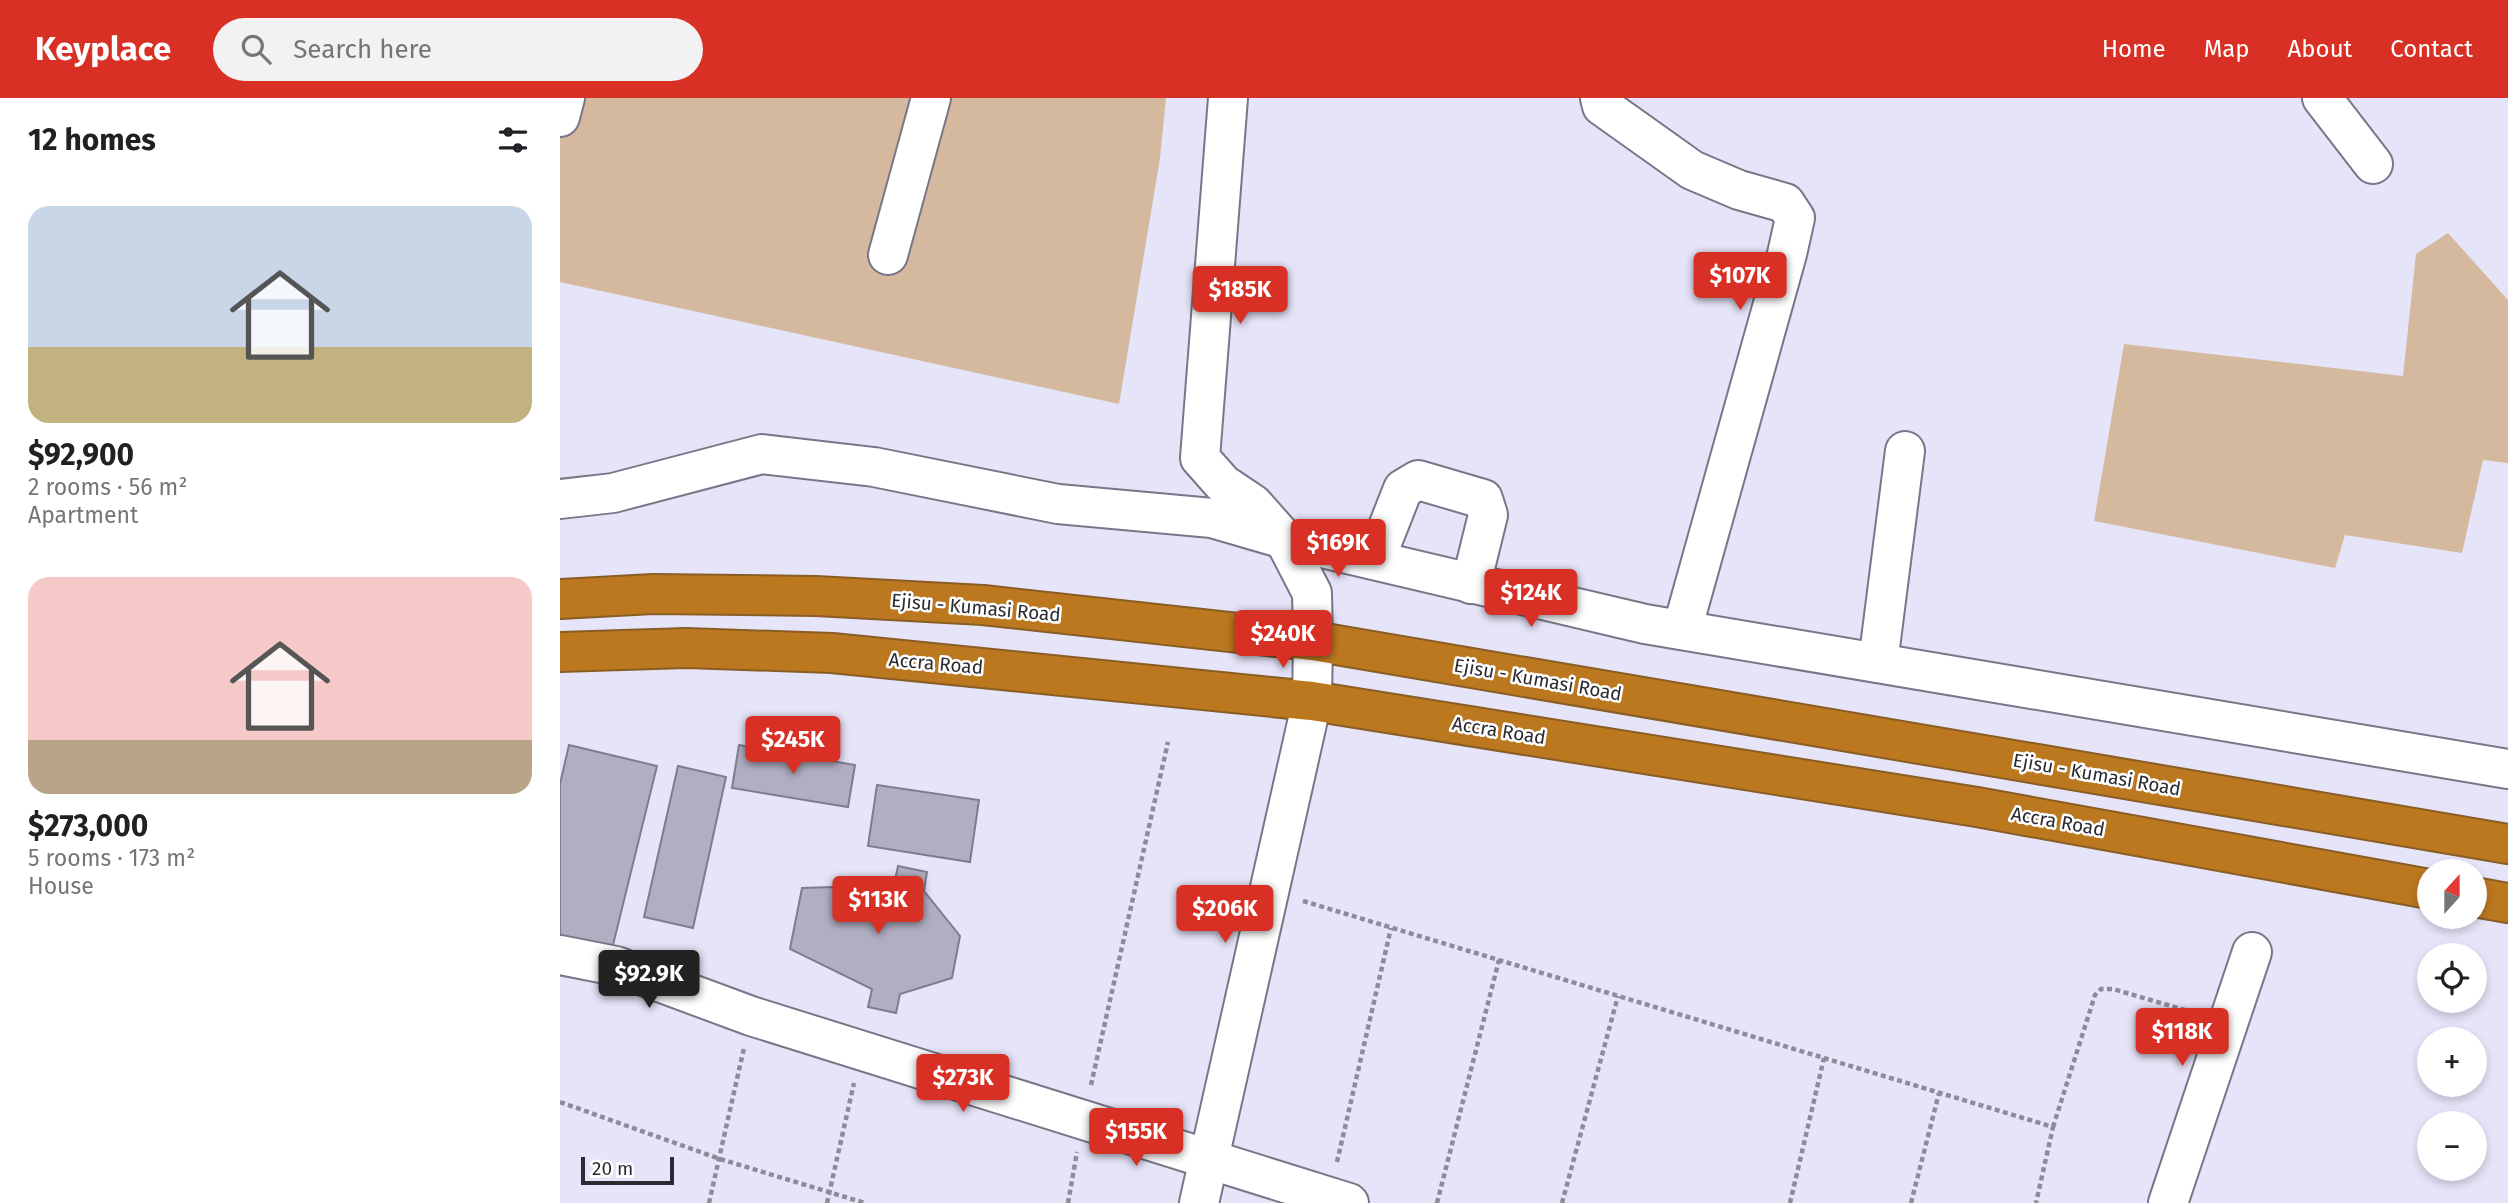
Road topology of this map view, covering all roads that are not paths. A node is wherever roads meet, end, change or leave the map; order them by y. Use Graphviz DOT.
graph roads {
  1 [pos="565,98"];
  2 [pos="931,98"];
  3 [pos="1228,98"];
  4 [pos="1600,98"];
  5 [pos="2322,98"];
  6 [pos="560,117"];
  7 [pos="2373,164"];
  8 [pos="888,255"];
  9 [pos="1905,451"];
  10 [pos="560,499"];
  11 [pos="1284,539"];
  12 [pos="1375,560"];
  13 [pos="1471,584"];
  14 [pos="560,599"];
  15 [pos="1682,630"];
  16 [pos="1313,640"];
  17 [pos="560,652"];
  18 [pos="1878,663"];
  19 [pos="1312,701"];
  20 [pos="2508,769"];
  21 [pos="2508,844"];
  22 [pos="2417,887"];
  23 [pos="2487,899"];
  24 [pos="2508,903"];
  25 [pos="2252,952"];
  26 [pos="560,955"];
  27 [pos="1208,1160"];
  28 [pos="1339,1200"];
  29 [pos="1199,1203"];
  30 [pos="2168,1203"];
  1 -- 6 [label="street"];
  2 -- 8 [label="street"];
  3 -- 11 [label="street"];
  4 -- 15 [label="street"];
  5 -- 7 [label="street"];
  9 -- 18 [label="street"];
  10 -- 11 [label="street"];
  11 -- 12 [label="street"];
  11 -- 16 [label="street"];
  12 -- 13 [label="street"];
  12 -- 13 [label="street"];
  13 -- 15 [label="street"];
  14 -- 16 [label="highway, Ejisu - Kumasi Road"];
  15 -- 18 [label="street"];
  16 -- 19 [label="street"];
  16 -- 21 [label="highway, Ejisu - Kumasi Road"];
  17 -- 19 [label="highway, Accra Road"];
  18 -- 20 [label="street"];
  19 -- 22 [label="highway, Accra Road"];
  19 -- 27 [label="street"];
  23 -- 24 [label="highway"];
  25 -- 30 [label="street"];
  26 -- 27 [label="street"];
  27 -- 28 [label="street"];
  27 -- 29 [label="street"];
}
